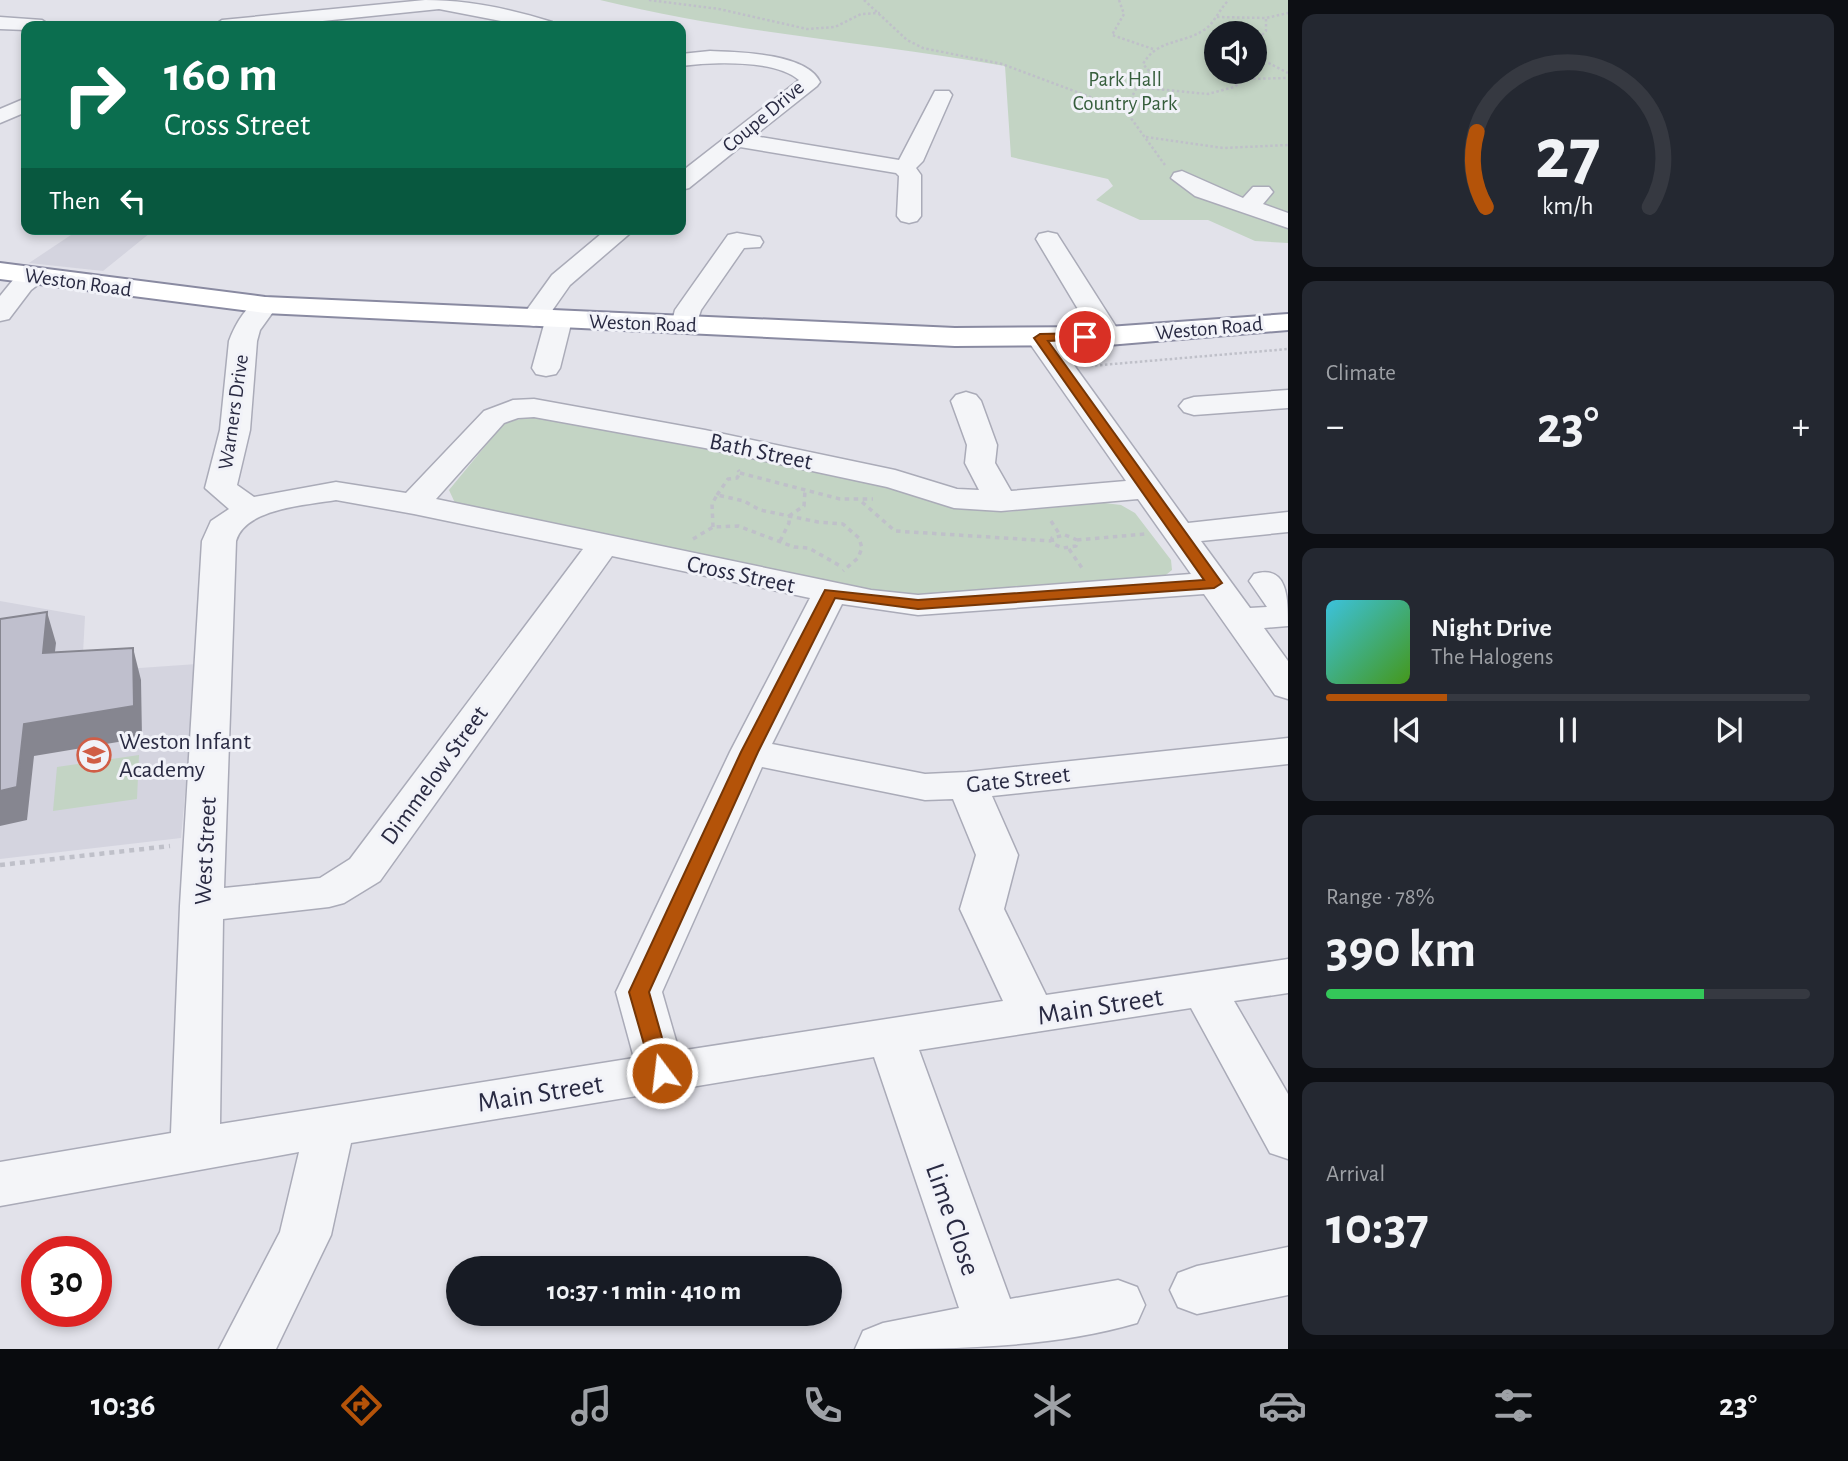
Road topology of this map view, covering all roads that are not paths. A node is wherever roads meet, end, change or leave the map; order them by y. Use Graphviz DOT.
graph roads {
  1 [pos="276,19"];
  2 [pos="261,21"];
  3 [pos="282,21"];
  4 [pos="529,21"];
  5 [pos="0,23"];
  6 [pos="21,24"];
  7 [pos="686,59"];
  8 [pos="941,95"];
  9 [pos="21,106"];
  10 [pos="0,117"];
  11 [pos="735,140"];
  12 [pos="903,167"];
  13 [pos="1182,178"];
  14 [pos="686,179"];
  15 [pos="1269,189"];
  16 [pos="1255,210"];
  17 [pos="912,218"];
  18 [pos="1288,221"];
  19 [pos="616,235"];
  20 [pos="1048,239"];
  21 [pos="751,242"];
  22 [pos="0,271"];
  23 [pos="36,276"];
  24 [pos="265,305"];
  25 [pos="0,313"];
  26 [pos="546,319"];
  27 [pos="1288,322"];
  28 [pos="684,325"];
  29 [pos="1108,336"];
  30 [pos="1040,338"];
  31 [pos="546,368"];
  32 [pos="1288,399"];
  33 [pos="966,401"];
  34 [pos="1194,406"];
  35 [pos="1146,489"];
  36 [pos="1001,501"];
  37 [pos="414,504"];
  38 [pos="262,505"];
  39 [pos="1288,522"];
  40 [pos="1178,533"];
  41 [pos="604,544"];
  42 [pos="1266,580"];
  43 [pos="838,581"];
  44 [pos="1214,583"];
  45 [pos="1288,613"];
  46 [pos="1241,620"];
  47 [pos="1288,687"];
  48 [pos="1288,751"];
  49 [pos="749,752"];
  50 [pos="967,785"];
  51 [pos="202,906"];
  52 [pos="1288,976"];
  53 [pos="1203,989"];
  54 [pos="1033,1015"];
  55 [pos="890,1036"];
  56 [pos="662,1073"];
  57 [pos="330,1126"];
  58 [pos="1288,1138"];
  59 [pos="195,1149"];
  60 [pos="0,1184"];
  61 [pos="1288,1271"];
  62 [pos="1196,1290"];
  63 [pos="1118,1305"];
  64 [pos="993,1327"];
  65 [pos="899,1346"];
  66 [pos="247,1349"];
  1 -- 2 [label="street"];
  1 -- 3 [label="street"];
  1 -- 4 [label="street"];
  5 -- 6 [label="street"];
  7 -- 11 [label="street, Coupe Drive"];
  8 -- 12 [label="street"];
  9 -- 10 [label="street"];
  11 -- 12 [label="street"];
  11 -- 14 [label="street, Coupe Drive"];
  12 -- 17 [label="street"];
  13 -- 16 [label="street"];
  15 -- 16 [label="street"];
  16 -- 18 [label="street"];
  19 -- 26 [label="street"];
  20 -- 29 [label="street"];
  21 -- 28 [label="street"];
  22 -- 23 [label="highway, Weston Road"];
  23 -- 24 [label="highway, Weston Road"];
  23 -- 25 [label="street"];
  24 -- 26 [label="highway, Weston Road"];
  24 -- 38 [label="street, Warners Drive"];
  26 -- 28 [label="highway, Weston Road"];
  26 -- 31 [label="street"];
  27 -- 29 [label="highway, Weston Road"];
  28 -- 30 [label="highway, Weston Road"];
  29 -- 30 [label="highway, Weston Road"];
  30 -- 35 [label="street"];
  32 -- 34 [label="street"];
  33 -- 36 [label="street"];
  35 -- 36 [label="street, Bath Street"];
  35 -- 40 [label="street"];
  36 -- 37 [label="street, Bath Street"];
  37 -- 38 [label="street, Cross Street"];
  37 -- 41 [label="street, Cross Street"];
  38 -- 51 [label="street, West Street"];
  39 -- 40 [label="street"];
  40 -- 44 [label="street"];
  41 -- 43 [label="street, Cross Street"];
  41 -- 51 [label="street, Dimmelow Street"];
  42 -- 45 [label="street"];
  43 -- 44 [label="street, Cross Street"];
  43 -- 49 [label="street"];
  44 -- 46 [label="street"];
  45 -- 46 [label="street"];
  46 -- 47 [label="street"];
  48 -- 50 [label="street, Gate Street"];
  49 -- 50 [label="street, Gate Street"];
  49 -- 56 [label="street"];
  50 -- 54 [label="street"];
  51 -- 59 [label="street, West Street"];
  52 -- 53 [label="street, Main Street"];
  53 -- 54 [label="street, Main Street"];
  53 -- 58 [label="street"];
  54 -- 55 [label="street, Main Street"];
  55 -- 56 [label="street, Main Street"];
  55 -- 64 [label="street, Lime Close"];
  56 -- 57 [label="street, Main Street"];
  57 -- 59 [label="street, Main Street"];
  57 -- 66 [label="street"];
  59 -- 60 [label="street, Main Street"];
  61 -- 62 [label="street"];
  63 -- 64 [label="street"];
  64 -- 65 [label="street"];
}
